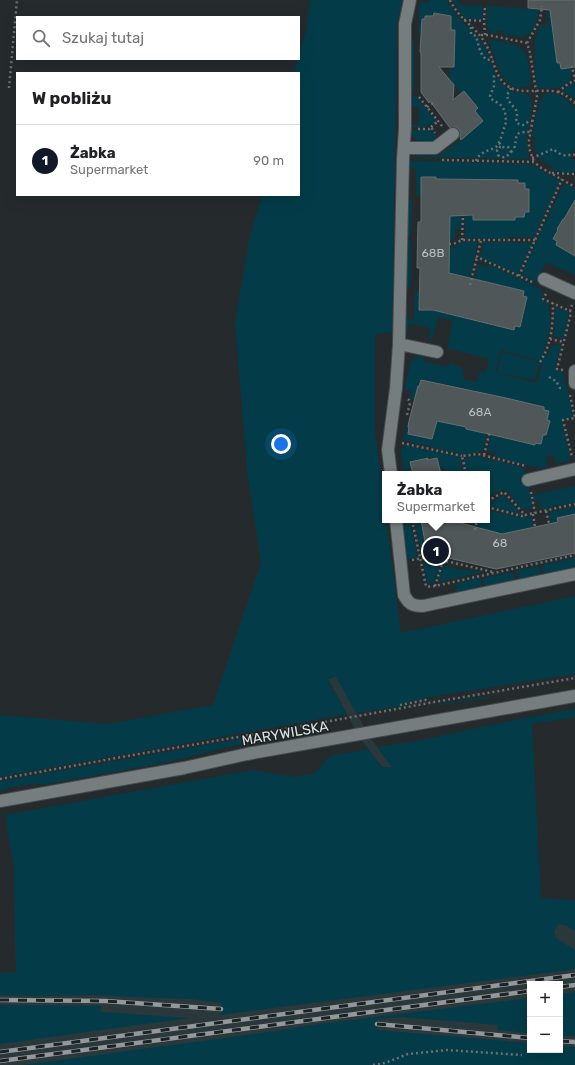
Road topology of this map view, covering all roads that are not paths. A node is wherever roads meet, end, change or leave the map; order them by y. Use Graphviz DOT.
graph roads {
  1 [pos="410,0"];
  2 [pos="450,132"];
  3 [pos="404,148"];
  4 [pos="543,284"];
  5 [pos="574,299"];
  6 [pos="399,344"];
  7 [pos="437,352"];
  8 [pos="575,371"];
  9 [pos="571,385"];
  10 [pos="574,466"];
  11 [pos="391,471"];
  12 [pos="528,480"];
  13 [pos="396,523"];
  14 [pos="575,574"];
  15 [pos="575,696"];
  16 [pos="0,800"];
  1 -- 3 [label="street"];
  2 -- 3 [label="street"];
  3 -- 6 [label="street"];
  4 -- 5 [label="street"];
  6 -- 7 [label="street"];
  6 -- 11 [label="street"];
  8 -- 9 [label="street"];
  10 -- 12 [label="street"];
  13 -- 14 [label="street"];
  15 -- 16 [label="street, MARYWILSKA"];
}
